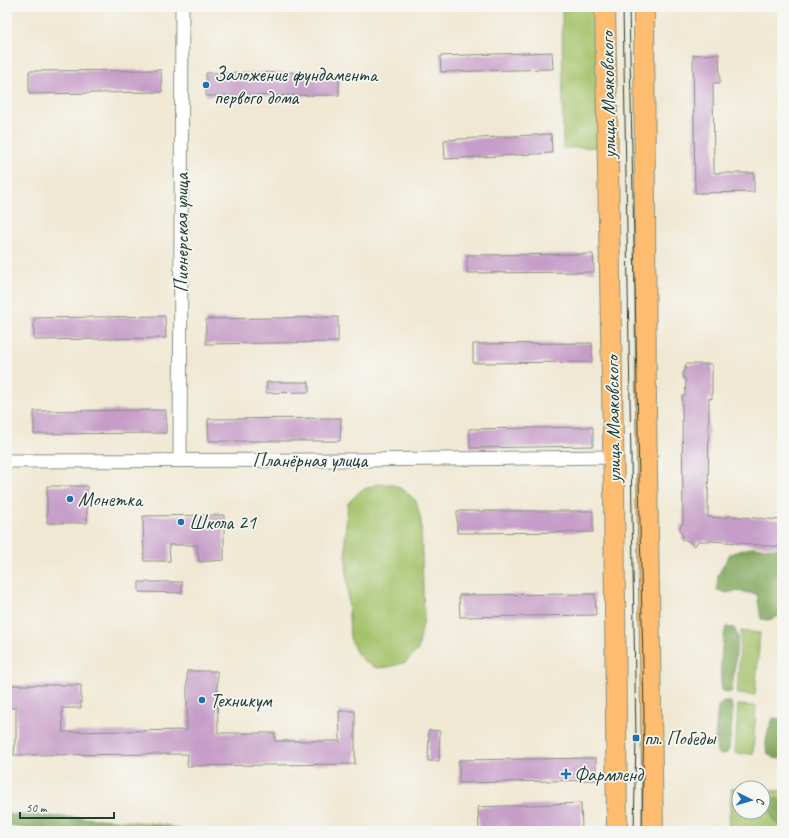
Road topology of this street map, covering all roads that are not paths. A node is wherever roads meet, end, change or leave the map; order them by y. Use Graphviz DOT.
graph roads {
  1 [pos="182,7"];
  2 [pos="605,7"];
  3 [pos="644,7"];
  4 [pos="614,457"];
  5 [pos="180,460"];
  6 [pos="7,461"];
  7 [pos="617,831"];
  8 [pos="653,831"];
  1 -- 5 [label="street, Пионерская улица"];
  2 -- 4 [label="main road, улица Маяковского"];
  3 -- 8 [label="main road, улица Маяковского"];
  4 -- 5 [label="street, Планёрная улица"];
  4 -- 7 [label="main road, улица Маяковского"];
  5 -- 6 [label="street, Планёрная улица"];
}
